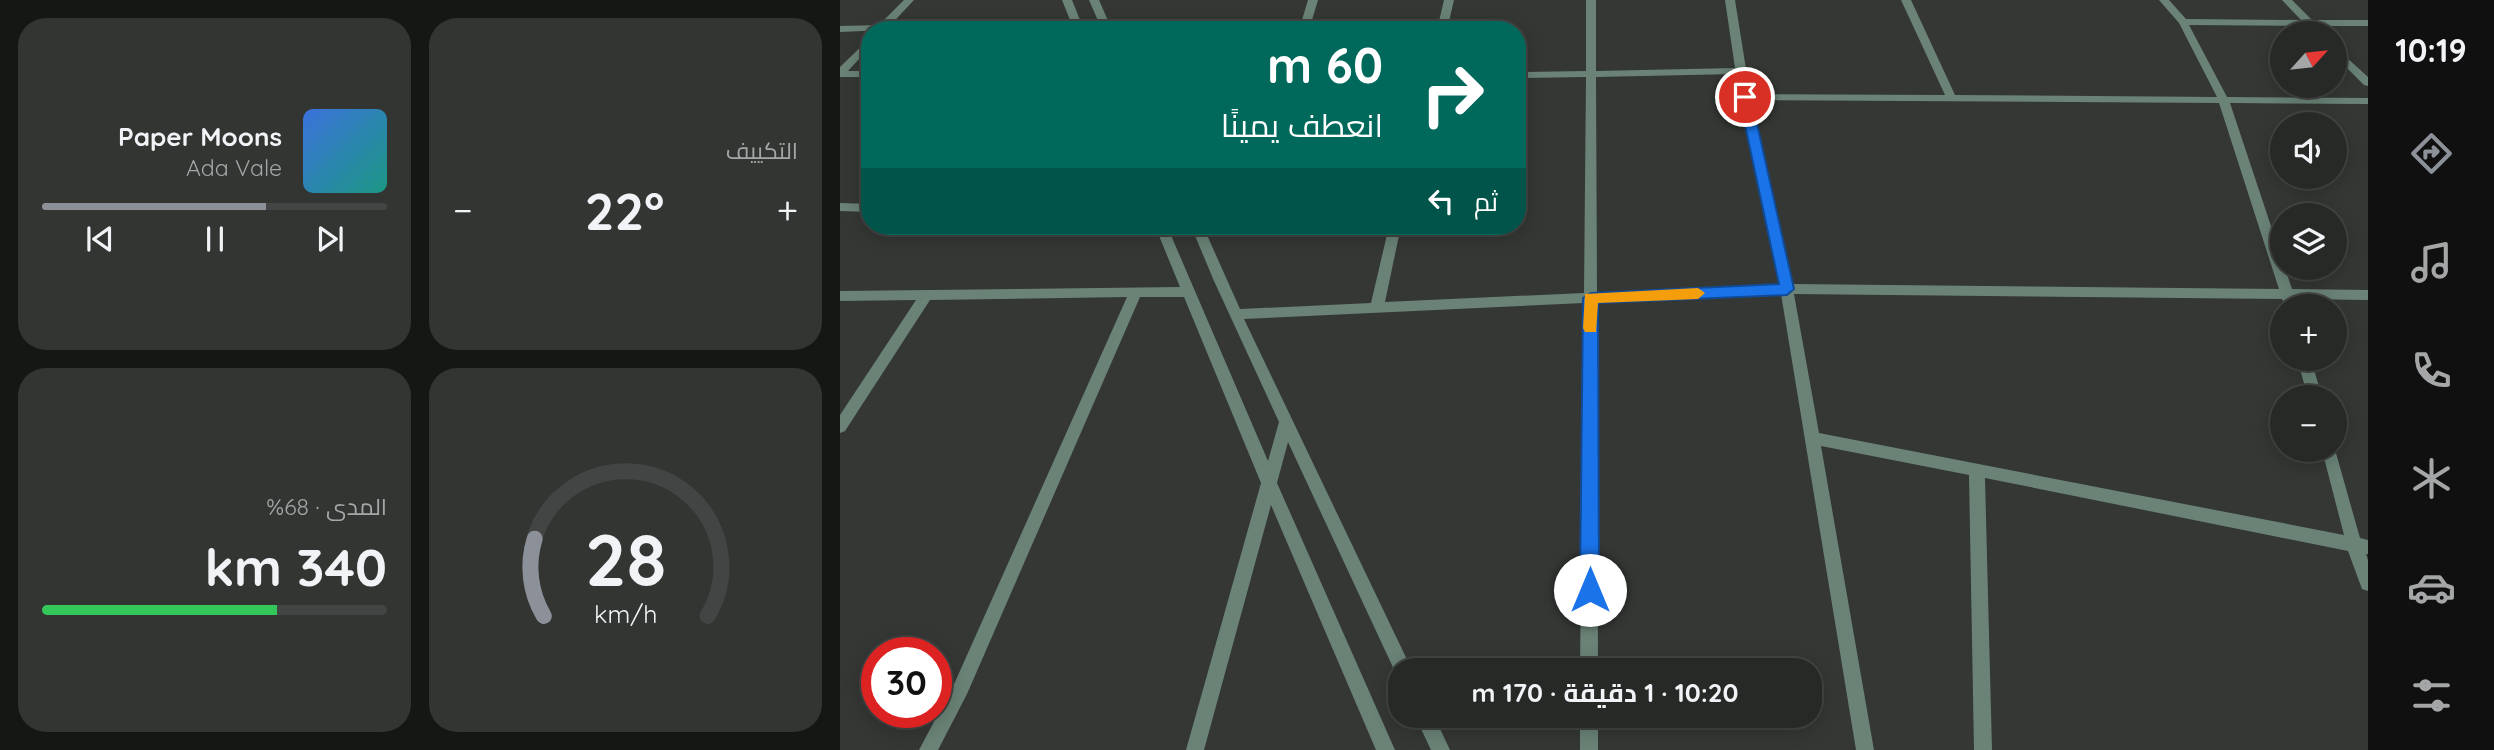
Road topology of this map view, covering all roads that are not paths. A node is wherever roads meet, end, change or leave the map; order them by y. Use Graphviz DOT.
graph roads {
  1 [pos="909,0"];
  2 [pos="1066,0"];
  3 [pos="1094,0"];
  4 [pos="1313,0"];
  5 [pos="1449,0"];
  6 [pos="1591,0"];
  7 [pos="1730,0"];
  8 [pos="1906,0"];
  9 [pos="2164,0"];
  10 [pos="2287,0"];
  11 [pos="889,21"];
  12 [pos="1075,21"];
  13 [pos="1103,21"];
  14 [pos="1307,21"];
  15 [pos="1444,21"];
  16 [pos="2307,21"];
  17 [pos="2183,22"];
  18 [pos="2270,23"];
  19 [pos="2347,23"];
  20 [pos="2368,23"];
  21 [pos="840,29"];
  22 [pos="861,29"];
  23 [pos="861,51"];
  24 [pos="2347,62"];
  25 [pos="1742,71"];
  26 [pos="840,74"];
  27 [pos="861,74"];
  28 [pos="1592,74"];
  29 [pos="1526,75"];
  30 [pos="2368,83"];
  31 [pos="1745,97"];
  32 [pos="1952,99"];
  33 [pos="2224,101"];
  34 [pos="2368,101"];
  35 [pos="840,207"];
  36 [pos="861,208"];
  37 [pos="1165,235"];
  38 [pos="1201,235"];
  39 [pos="1393,235"];
  40 [pos="1787,289"];
  41 [pos="1136,292"];
  42 [pos="1189,292"];
  43 [pos="2287,294"];
  44 [pos="926,295"];
  45 [pos="2368,295"];
  46 [pos="840,296"];
  47 [pos="2347,296"];
  48 [pos="1591,298"];
  49 [pos="2270,300"];
  50 [pos="1377,307"];
  51 [pos="1237,314"];
  52 [pos="1286,422"];
  53 [pos="840,427"];
  54 [pos="1813,438"];
  55 [pos="2333,462"];
  56 [pos="1977,470"];
  57 [pos="1270,484"];
  58 [pos="2361,546"];
  59 [pos="2368,583"];
  60 [pos="1397,658"];
  61 [pos="1589,658"];
  62 [pos="1430,728"];
  63 [pos="1589,728"];
  64 [pos="928,750"];
  65 [pos="1195,750"];
  66 [pos="1386,750"];
  67 [pos="1441,750"];
  68 [pos="1589,750"];
  69 [pos="1865,750"];
  70 [pos="1983,750"];
  1 -- 11 [label="street"];
  2 -- 12 [label="street"];
  3 -- 13 [label="street"];
  4 -- 14 [label="street"];
  5 -- 15 [label="street"];
  6 -- 28 [label="street"];
  7 -- 25 [label="street"];
  8 -- 32 [label="street"];
  9 -- 17 [label="street"];
  10 -- 16 [label="street"];
  17 -- 18 [label="street"];
  17 -- 33 [label="street"];
  19 -- 20 [label="street"];
  21 -- 22 [label="street"];
  23 -- 26 [label="street"];
  24 -- 30 [label="street"];
  25 -- 28 [label="street"];
  25 -- 31 [label="street"];
  26 -- 27 [label="street"];
  28 -- 29 [label="street"];
  28 -- 48 [label="street"];
  31 -- 32 [label="street"];
  31 -- 40 [label="street"];
  32 -- 33 [label="street"];
  33 -- 34 [label="street"];
  33 -- 43 [label="street"];
  35 -- 36 [label="street"];
  37 -- 42 [label="street"];
  38 -- 51 [label="street"];
  39 -- 50 [label="street"];
  40 -- 48 [label="street"];
  40 -- 49 [label="street"];
  40 -- 54 [label="street"];
  41 -- 42 [label="street"];
  41 -- 44 [label="street"];
  41 -- 64 [label="street"];
  42 -- 57 [label="street"];
  44 -- 46 [label="street"];
  44 -- 53 [label="street"];
  45 -- 47 [label="street"];
  48 -- 50 [label="street"];
  48 -- 61 [label="street"];
  50 -- 51 [label="street"];
  51 -- 52 [label="street"];
  52 -- 57 [label="street"];
  52 -- 60 [label="street"];
  54 -- 56 [label="street"];
  54 -- 69 [label="street"];
  55 -- 58 [label="street"];
  56 -- 58 [label="street"];
  56 -- 70 [label="street"];
  57 -- 65 [label="street"];
  57 -- 66 [label="street"];
  58 -- 59 [label="street"];
  62 -- 67 [label="street"];
  63 -- 68 [label="street"];
}
